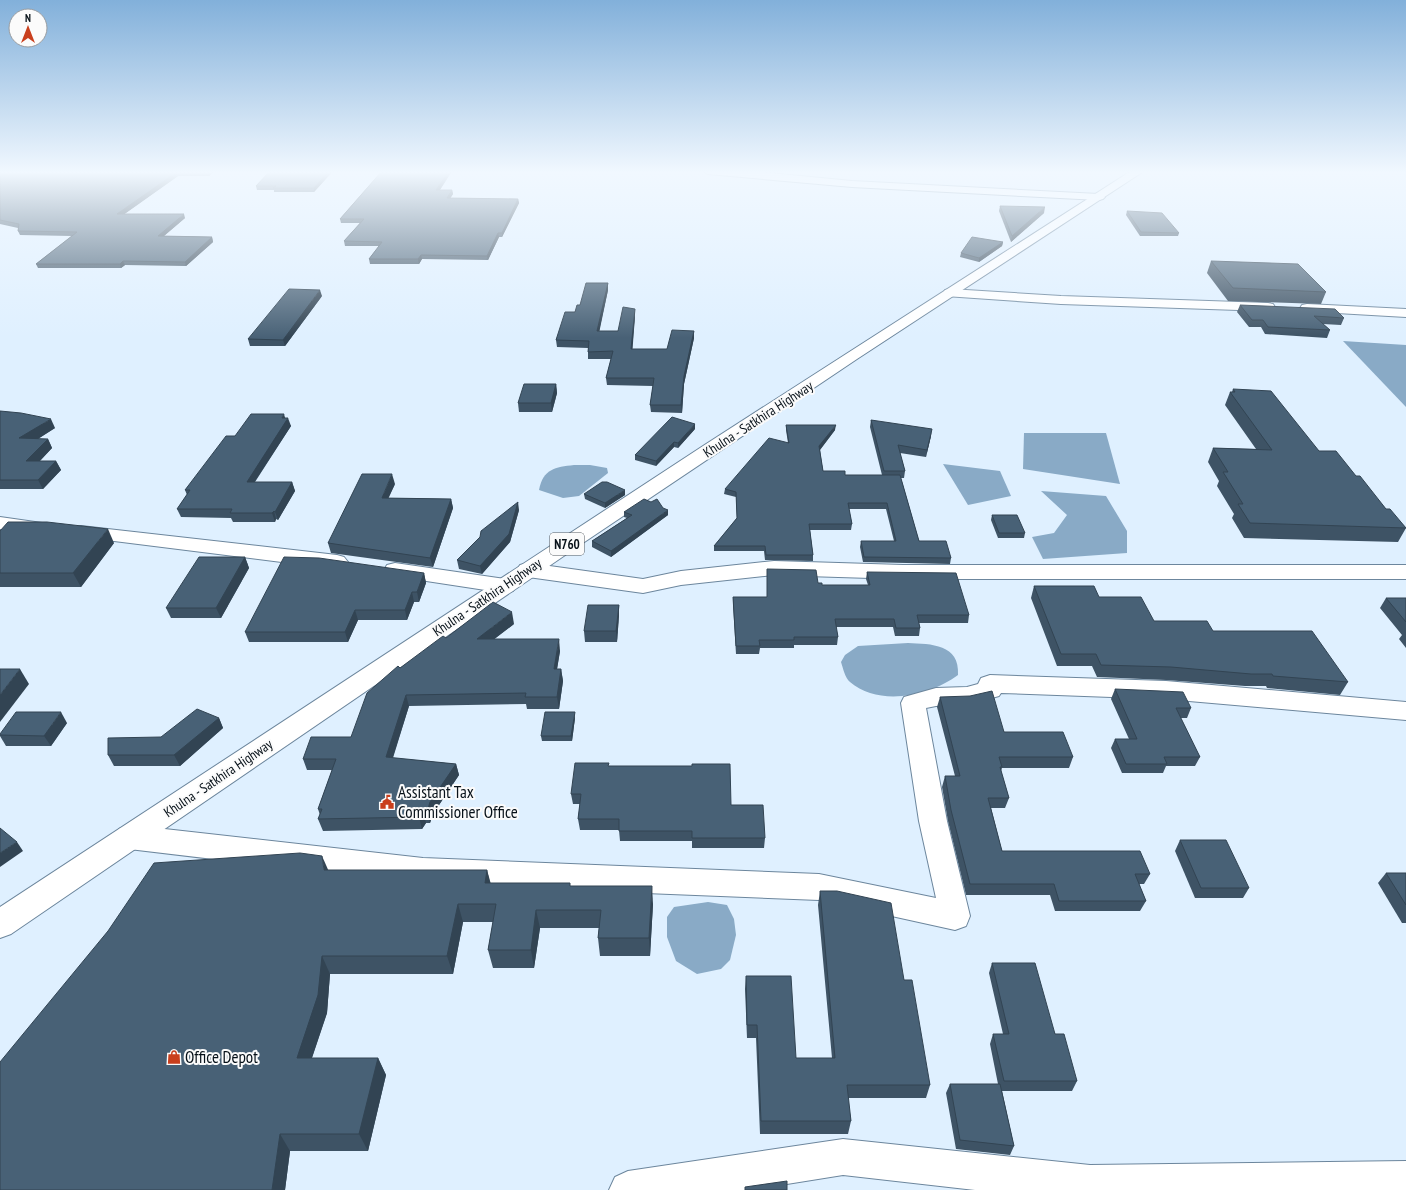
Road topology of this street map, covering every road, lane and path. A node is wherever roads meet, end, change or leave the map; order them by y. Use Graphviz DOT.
graph roads {
  1 [pos="1052,227"];
  2 [pos="950,293"];
  3 [pos="1406,313"];
  4 [pos="0,524"];
  5 [pos="528,570"];
  6 [pos="1406,572"];
  7 [pos="505,586"];
  8 [pos="1406,711"];
  9 [pos="129,837"];
  10 [pos="0,924"];
  11 [pos="1406,1180"];
  12 [pos="628,1190"];
  1 -- 2 [label="main road, Khulna - Satkhira Highway / N760"];
  2 -- 3 [label="main road"];
  2 -- 5 [label="main road, Khulna - Satkhira Highway / N760"];
  4 -- 7 [label="main road"];
  5 -- 6 [label="main road"];
  5 -- 7 [label="main road, Khulna - Satkhira Highway / N760"];
  7 -- 9 [label="main road, Khulna - Satkhira Highway / N760"];
  8 -- 9 [label="main road"];
  9 -- 10 [label="main road, Khulna - Satkhira Highway / N760"];
  11 -- 12 [label="main road"];
}
